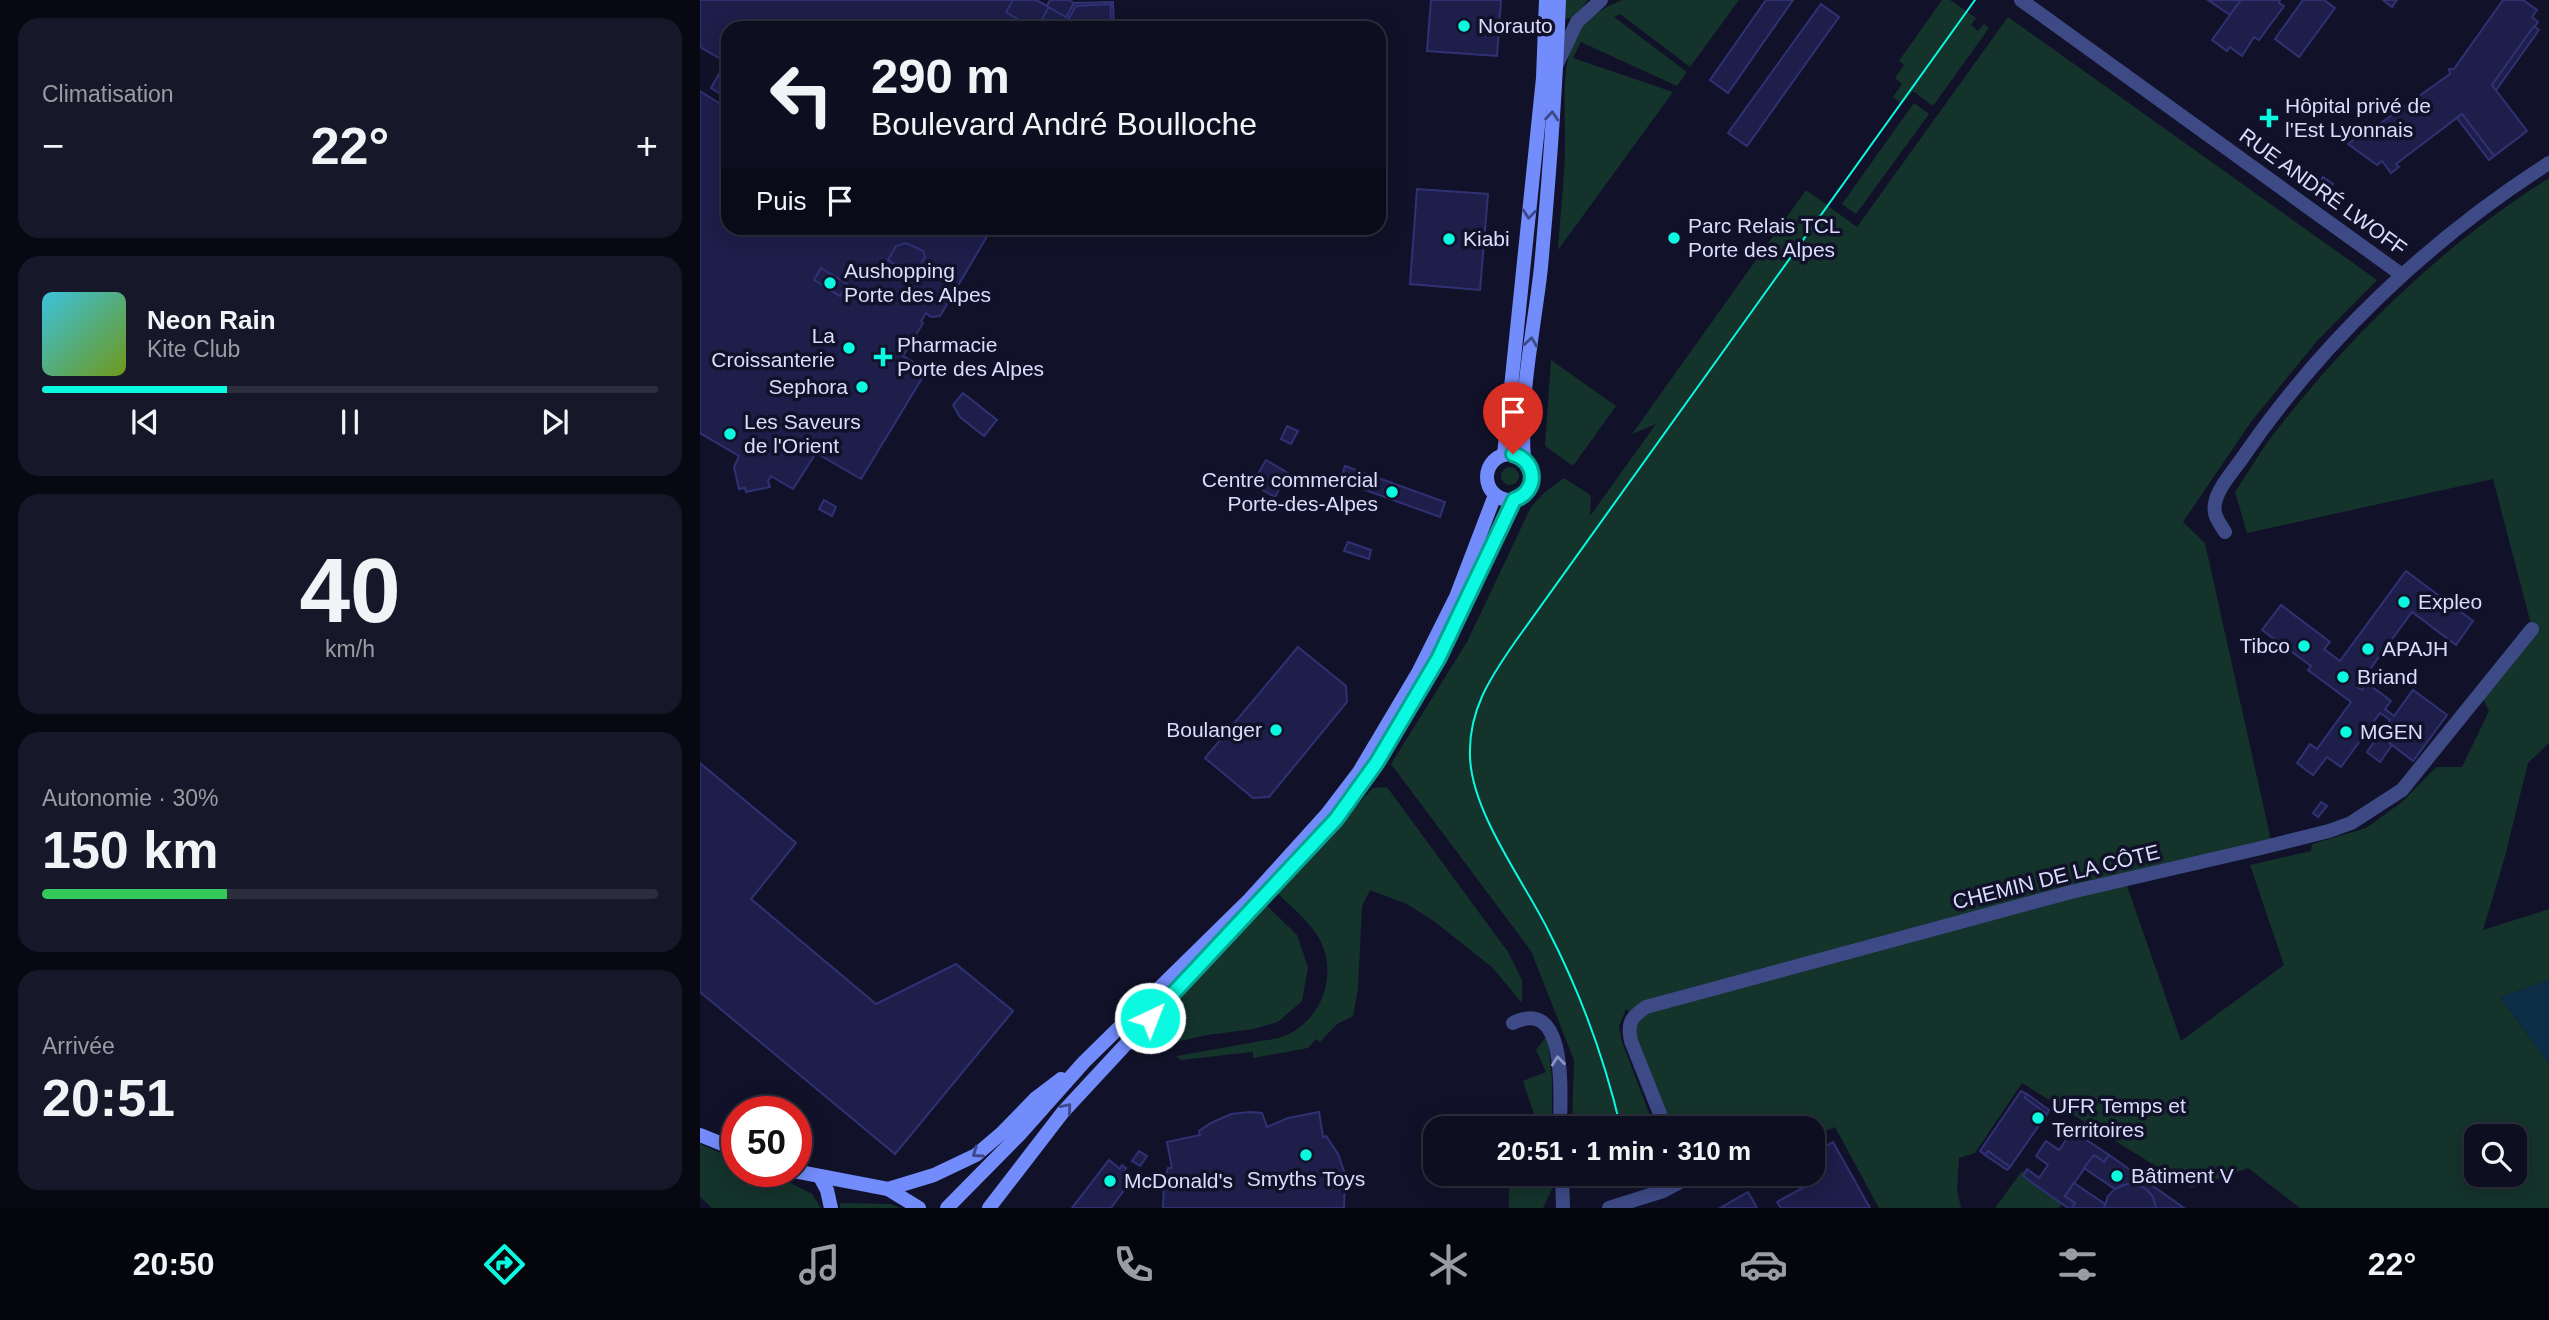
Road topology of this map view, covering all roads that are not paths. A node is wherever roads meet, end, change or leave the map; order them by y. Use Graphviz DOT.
graph roads {
  1 [pos="1546,0"];
  2 [pos="1559,0"];
  3 [pos="1601,0"];
  4 [pos="2021,0"];
  5 [pos="1557,64"];
  6 [pos="2549,163"];
  7 [pos="2402,275"];
  8 [pos="1504,454"];
  9 [pos="1524,459"];
  10 [pos="1495,495"];
  11 [pos="1514,500"];
  12 [pos="2225,532"];
  13 [pos="2532,629"];
  14 [pos="1280,873"];
  15 [pos="1252,903"];
  16 [pos="1513,1023"];
  17 [pos="1084,1062"];
  18 [pos="1560,1116"];
  19 [pos="1662,1116"];
  20 [pos="700,1135"];
  21 [pos="721,1144"];
  22 [pos="812,1175"];
  23 [pos="820,1177"];
  24 [pos="1562,1186"];
  25 [pos="1672,1186"];
  26 [pos="888,1189"];
  27 [pos="831,1208"];
  28 [pos="919,1208"];
  29 [pos="947,1208"];
  30 [pos="989,1208"];
  31 [pos="1563,1208"];
  32 [pos="1609,1208"];
  1 -- 8 [label="main road, one-way"];
  2 -- 5 [label="main road"];
  3 -- 5 [label="street"];
  4 -- 7 [label="street, RUE ANDRÉ LWOFF"];
  9 -- 5 [label="main road, one-way"];
  6 -- 7 [label="street"];
  7 -- 12 [label="street, RUE ANDRÉ LWOFF"];
  8 -- 9 [label="main road"];
  8 -- 10 [label="main road"];
  9 -- 11 [label="main road"];
  10 -- 11 [label="main road"];
  10 -- 14 [label="main road"];
  11 -- 14 [label="main road"];
  13 -- 19 [label="street, CHEMIN DE LA CÔTE"];
  14 -- 15 [label="main road"];
  15 -- 17 [label="main road"];
  30 -- 15 [label="main road, one-way"];
  18 -- 16 [label="street, one-way"];
  17 -- 26 [label="main road, one-way"];
  17 -- 29 [label="main road"];
  20 -- 21 [label="main road"];
  22 -- 23 [label="main road"];
  23 -- 26 [label="main road"];
  23 -- 27 [label="main road"];
  24 -- 31 [label="street"];
  25 -- 32 [label="street"];
  26 -- 28 [label="main road"];
}
